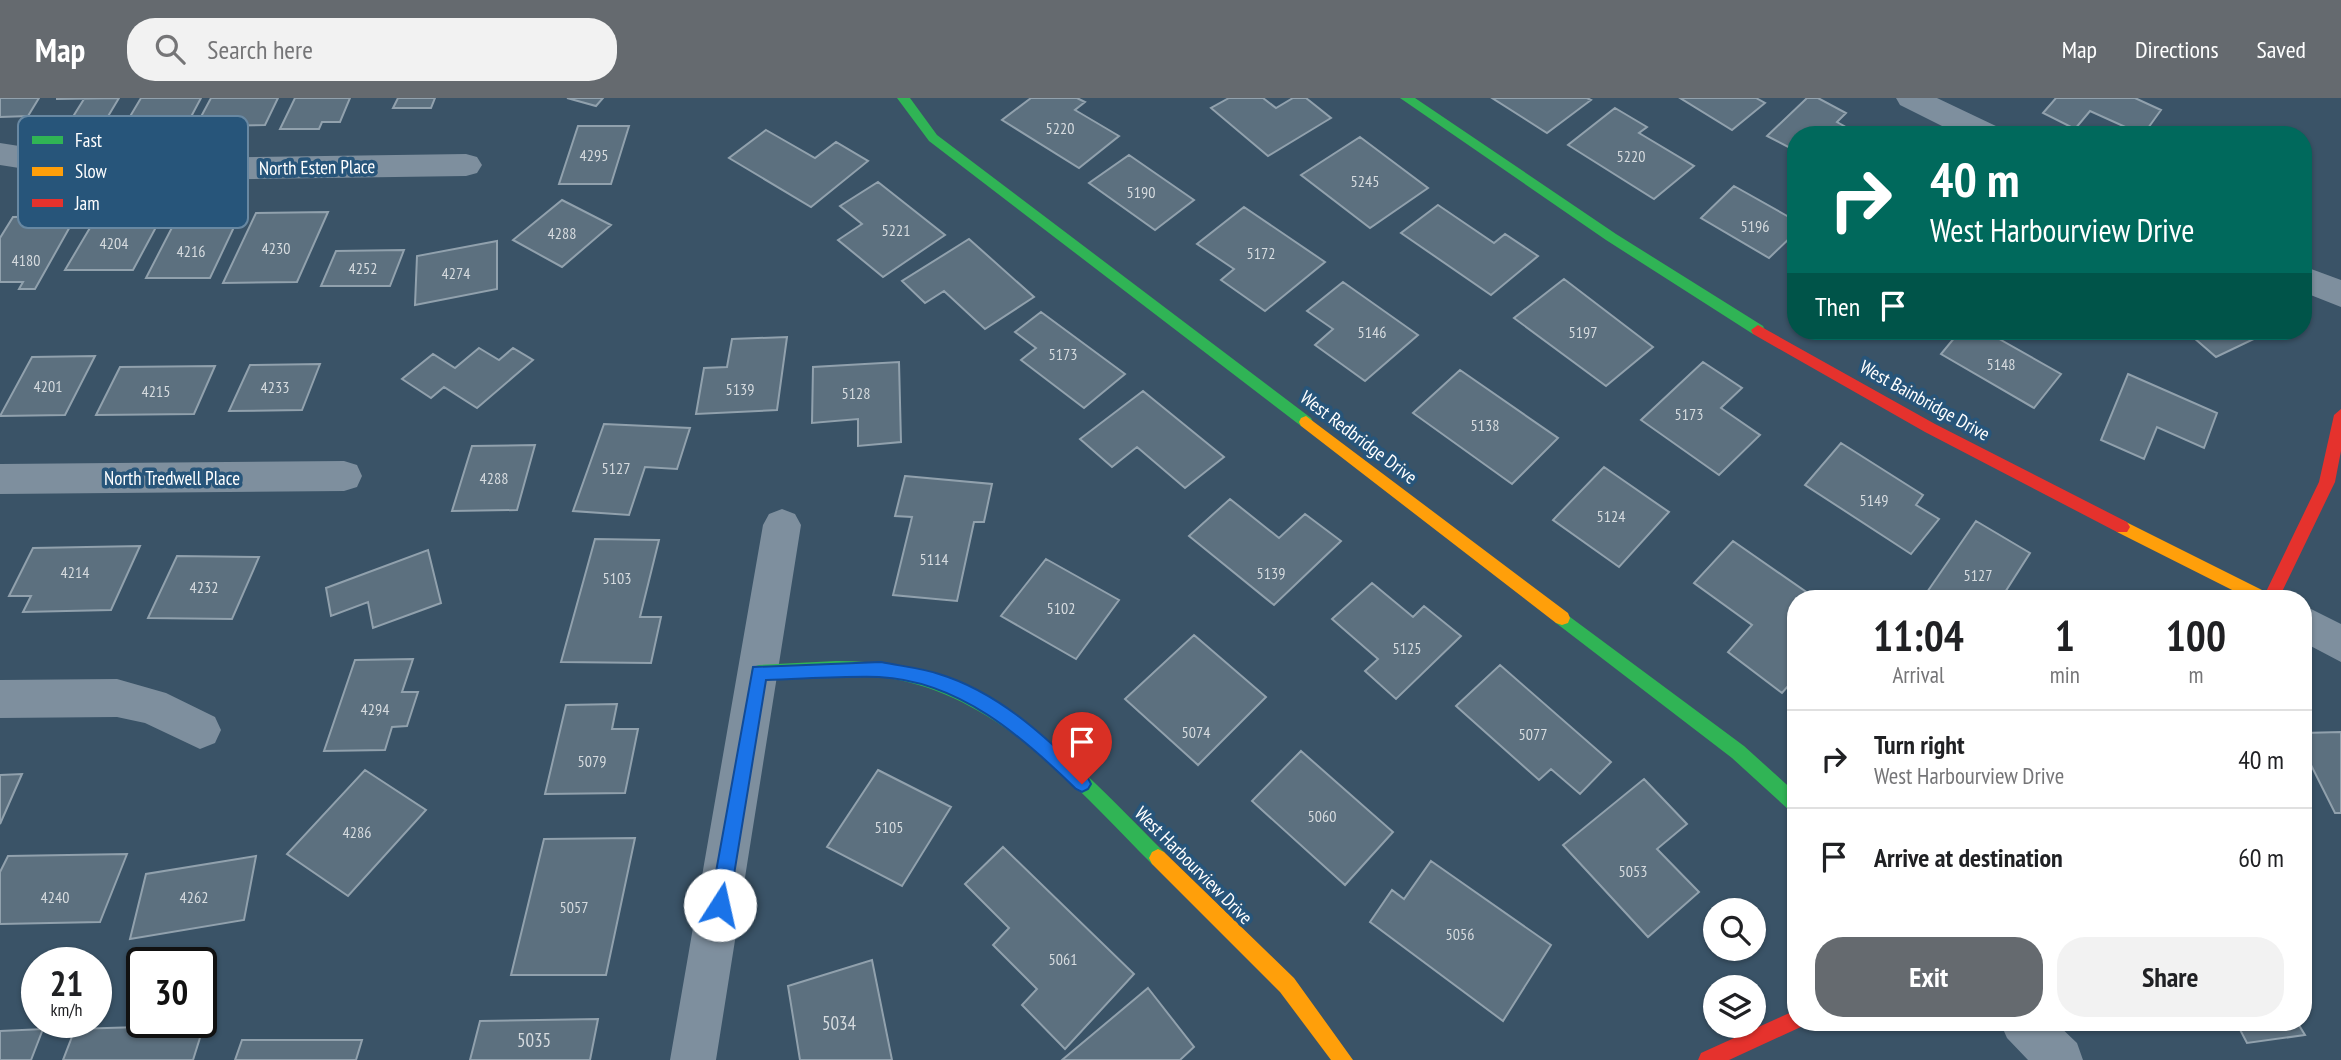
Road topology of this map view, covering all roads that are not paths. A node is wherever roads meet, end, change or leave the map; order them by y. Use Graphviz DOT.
graph roads {
  1 [pos="903,98"];
  2 [pos="1406,98"];
  3 [pos="1911,98"];
  4 [pos="1969,126"];
  5 [pos="0,154"];
  6 [pos="18,157"];
  7 [pos="466,165"];
  8 [pos="248,168"];
  9 [pos="2312,282"];
  10 [pos="2341,295"];
  11 [pos="2341,415"];
  12 [pos="344,476"];
  13 [pos="0,479"];
  14 [pos="782,525"];
  15 [pos="2246,590"];
  16 [pos="2275,590"];
  17 [pos="2312,627"];
  18 [pos="2341,645"];
  19 [pos="759,672"];
  20 [pos="0,699"];
  21 [pos="200,730"];
  22 [pos="1787,797"];
  23 [pos="1787,1023"];
  24 [pos="2032,1031"];
  25 [pos="693,1060"];
  26 [pos="1343,1060"];
  27 [pos="1708,1060"];
  28 [pos="2060,1060"];
  1 -- 22 [label="street, West Redbridge Drive"];
  2 -- 15 [label="street, West Bainbridge Drive"];
  3 -- 4 [label="street"];
  5 -- 6 [label="street, North Esten Place"];
  7 -- 8 [label="street, North Esten Place"];
  9 -- 10 [label="street"];
  11 -- 16 [label="street"];
  12 -- 13 [label="street, North Tredwell Place"];
  14 -- 19 [label="street"];
  17 -- 18 [label="street"];
  19 -- 25 [label="street"];
  19 -- 26 [label="street, West Harbourview Drive"];
  20 -- 21 [label="street"];
  23 -- 27 [label="street"];
  24 -- 28 [label="street"];
}
